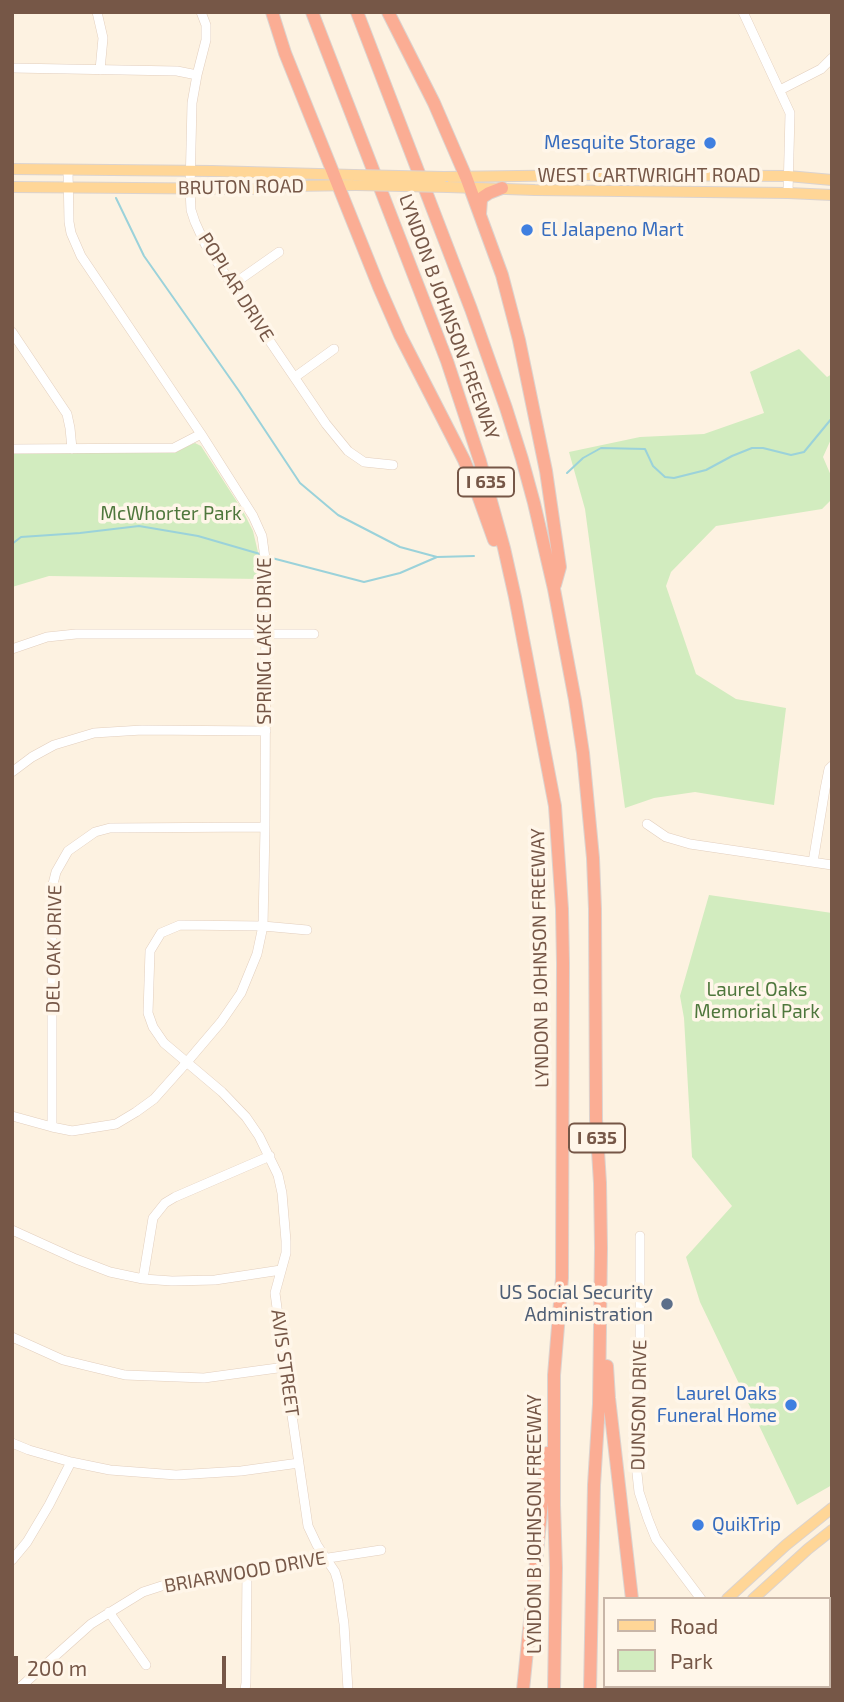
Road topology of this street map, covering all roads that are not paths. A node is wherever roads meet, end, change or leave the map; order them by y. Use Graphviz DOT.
graph roads {
  1 [pos="97,12"];
  2 [pos="201,12"];
  3 [pos="272,12"];
  4 [pos="312,12"];
  5 [pos="357,12"];
  6 [pos="388,12"];
  7 [pos="743,12"];
  8 [pos="832,58"];
  9 [pos="12,68"];
  10 [pos="100,70"];
  11 [pos="197,75"];
  12 [pos="780,90"];
  13 [pos="12,169"];
  14 [pos="68,170"];
  15 [pos="191,171"];
  16 [pos="592,175"];
  17 [pos="535,176"];
  18 [pos="788,176"];
  19 [pos="336,180"];
  20 [pos="832,180"];
  21 [pos="467,182"];
  22 [pos="12,187"];
  23 [pos="68,188"];
  24 [pos="502,188"];
  25 [pos="190,189"];
  26 [pos="535,190"];
  27 [pos="592,190"];
  28 [pos="788,192"];
  29 [pos="832,195"];
  30 [pos="480,214"];
  31 [pos="279,252"];
  32 [pos="232,285"];
  33 [pos="12,332"];
  34 [pos="334,349"];
  35 [pos="295,377"];
  36 [pos="201,434"];
  37 [pos="12,449"];
  38 [pos="72,449"];
  39 [pos="393,466"];
  40 [pos="554,589"];
  41 [pos="266,634"];
  42 [pos="314,634"];
  43 [pos="12,649"];
  44 [pos="529,673"];
  45 [pos="266,731"];
  46 [pos="832,766"];
  47 [pos="12,772"];
  48 [pos="648,824"];
  49 [pos="265,827"];
  50 [pos="813,862"];
  51 [pos="832,864"];
  52 [pos="263,926"];
  53 [pos="307,930"];
  54 [pos="187,1062"];
  55 [pos="12,1116"];
  56 [pos="52,1127"];
  57 [pos="270,1156"];
  58 [pos="12,1230"];
  59 [pos="640,1236"];
  60 [pos="601,1248"];
  61 [pos="281,1270"];
  62 [pos="143,1279"];
  63 [pos="12,1337"];
  64 [pos="285,1367"];
  65 [pos="554,1375"];
  66 [pos="12,1443"];
  67 [pos="71,1462"];
  68 [pos="299,1463"];
  69 [pos="832,1508"];
  70 [pos="832,1530"];
  71 [pos="794,1538"];
  72 [pos="381,1550"];
  73 [pos="805,1552"];
  74 [pos="324,1558"];
  75 [pos="12,1560"];
  76 [pos="247,1569"];
  77 [pos="632,1597"];
  78 [pos="700,1597"];
  79 [pos="729,1597"];
  80 [pos="755,1597"];
  81 [pos="109,1612"];
  82 [pos="146,1665"];
  83 [pos="16,1690"];
  84 [pos="244,1690"];
  85 [pos="348,1690"];
  86 [pos="523,1690"];
  87 [pos="554,1690"];
  88 [pos="590,1690"];
  1 -- 10 [label="street"];
  2 -- 11 [label="street, POPLAR DRIVE"];
  3 -- 19 [label="highway"];
  4 -- 44 [label="highway, LYNDON B JOHNSON FREEWAY / I 635"];
  5 -- 40 [label="highway, LYNDON B JOHNSON FREEWAY / I 635"];
  6 -- 21 [label="highway"];
  7 -- 12 [label="street"];
  8 -- 12 [label="street"];
  9 -- 10 [label="street"];
  10 -- 11 [label="street"];
  11 -- 15 [label="street, POPLAR DRIVE"];
  12 -- 18 [label="street"];
  13 -- 14 [label="main road, BRUTON ROAD"];
  14 -- 15 [label="main road, BRUTON ROAD"];
  14 -- 23 [label="street, SPRING LAKE DRIVE"];
  15 -- 19 [label="main road, BRUTON ROAD"];
  15 -- 25 [label="street, POPLAR DRIVE"];
  16 -- 17 [label="main road, WEST CARTWRIGHT ROAD"];
  16 -- 18 [label="main road, WEST CARTWRIGHT ROAD"];
  16 -- 27 [label="main road"];
  17 -- 21 [label="main road, WEST CARTWRIGHT ROAD"];
  17 -- 26 [label="main road"];
  18 -- 20 [label="main road, WEST CARTWRIGHT ROAD"];
  18 -- 28 [label="street"];
  19 -- 21 [label="main road, BRUTON ROAD, bridge"];
  19 -- 25 [label="main road, BRUTON ROAD"];
  19 -- 44 [label="highway"];
  21 -- 24 [label="main road, WEST CARTWRIGHT ROAD"];
  21 -- 30 [label="highway"];
  22 -- 23 [label="main road, BRUTON ROAD"];
  23 -- 25 [label="main road, BRUTON ROAD"];
  23 -- 36 [label="street, SPRING LAKE DRIVE"];
  24 -- 26 [label="main road, WEST CARTWRIGHT ROAD"];
  24 -- 30 [label="highway"];
  25 -- 32 [label="street, POPLAR DRIVE"];
  26 -- 27 [label="main road, WEST CARTWRIGHT ROAD"];
  27 -- 28 [label="main road, WEST CARTWRIGHT ROAD"];
  28 -- 29 [label="main road, WEST CARTWRIGHT ROAD"];
  30 -- 40 [label="highway"];
  31 -- 32 [label="street"];
  32 -- 35 [label="street, POPLAR DRIVE"];
  33 -- 38 [label="street"];
  34 -- 35 [label="street"];
  35 -- 39 [label="street, POPLAR DRIVE"];
  36 -- 38 [label="street"];
  36 -- 41 [label="street, SPRING LAKE DRIVE"];
  37 -- 38 [label="street"];
  40 -- 60 [label="highway, LYNDON B JOHNSON FREEWAY / I 635"];
  41 -- 42 [label="street"];
  41 -- 43 [label="street"];
  41 -- 45 [label="street, SPRING LAKE DRIVE"];
  44 -- 65 [label="highway, LYNDON B JOHNSON FREEWAY / I 635"];
  45 -- 47 [label="street"];
  45 -- 49 [label="street, SPRING LAKE DRIVE"];
  46 -- 50 [label="street"];
  48 -- 50 [label="street"];
  49 -- 52 [label="street, SPRING LAKE DRIVE"];
  49 -- 56 [label="street, DEL OAK DRIVE"];
  50 -- 51 [label="street"];
  52 -- 53 [label="street, AVIS STREET"];
  52 -- 54 [label="street, SPRING LAKE DRIVE"];
  52 -- 54 [label="street, AVIS STREET"];
  54 -- 56 [label="street, SPRING LAKE DRIVE"];
  54 -- 57 [label="street, AVIS STREET"];
  55 -- 56 [label="street, SPRING LAKE DRIVE"];
  57 -- 61 [label="street, AVIS STREET"];
  57 -- 62 [label="street"];
  58 -- 62 [label="street"];
  59 -- 78 [label="street, DUNSON DRIVE"];
  60 -- 77 [label="highway"];
  60 -- 88 [label="highway, LYNDON B JOHNSON FREEWAY / I 635"];
  61 -- 62 [label="street"];
  61 -- 64 [label="street, AVIS STREET"];
  63 -- 64 [label="street"];
  64 -- 68 [label="street, AVIS STREET"];
  65 -- 86 [label="highway"];
  65 -- 87 [label="highway, LYNDON B JOHNSON FREEWAY / I 635"];
  66 -- 67 [label="street"];
  67 -- 68 [label="street"];
  67 -- 75 [label="street"];
  68 -- 74 [label="street, AVIS STREET"];
  69 -- 71 [label="main road"];
  70 -- 73 [label="main road"];
  71 -- 73 [label="main road"];
  71 -- 79 [label="main road"];
  72 -- 74 [label="street, BRIARWOOD DRIVE"];
  73 -- 80 [label="main road"];
  74 -- 76 [label="street, BRIARWOOD DRIVE"];
  74 -- 85 [label="street, AVIS STREET"];
  76 -- 81 [label="street, BRIARWOOD DRIVE"];
  76 -- 84 [label="street"];
  81 -- 82 [label="street"];
  81 -- 83 [label="street, BRIARWOOD DRIVE"];
}
